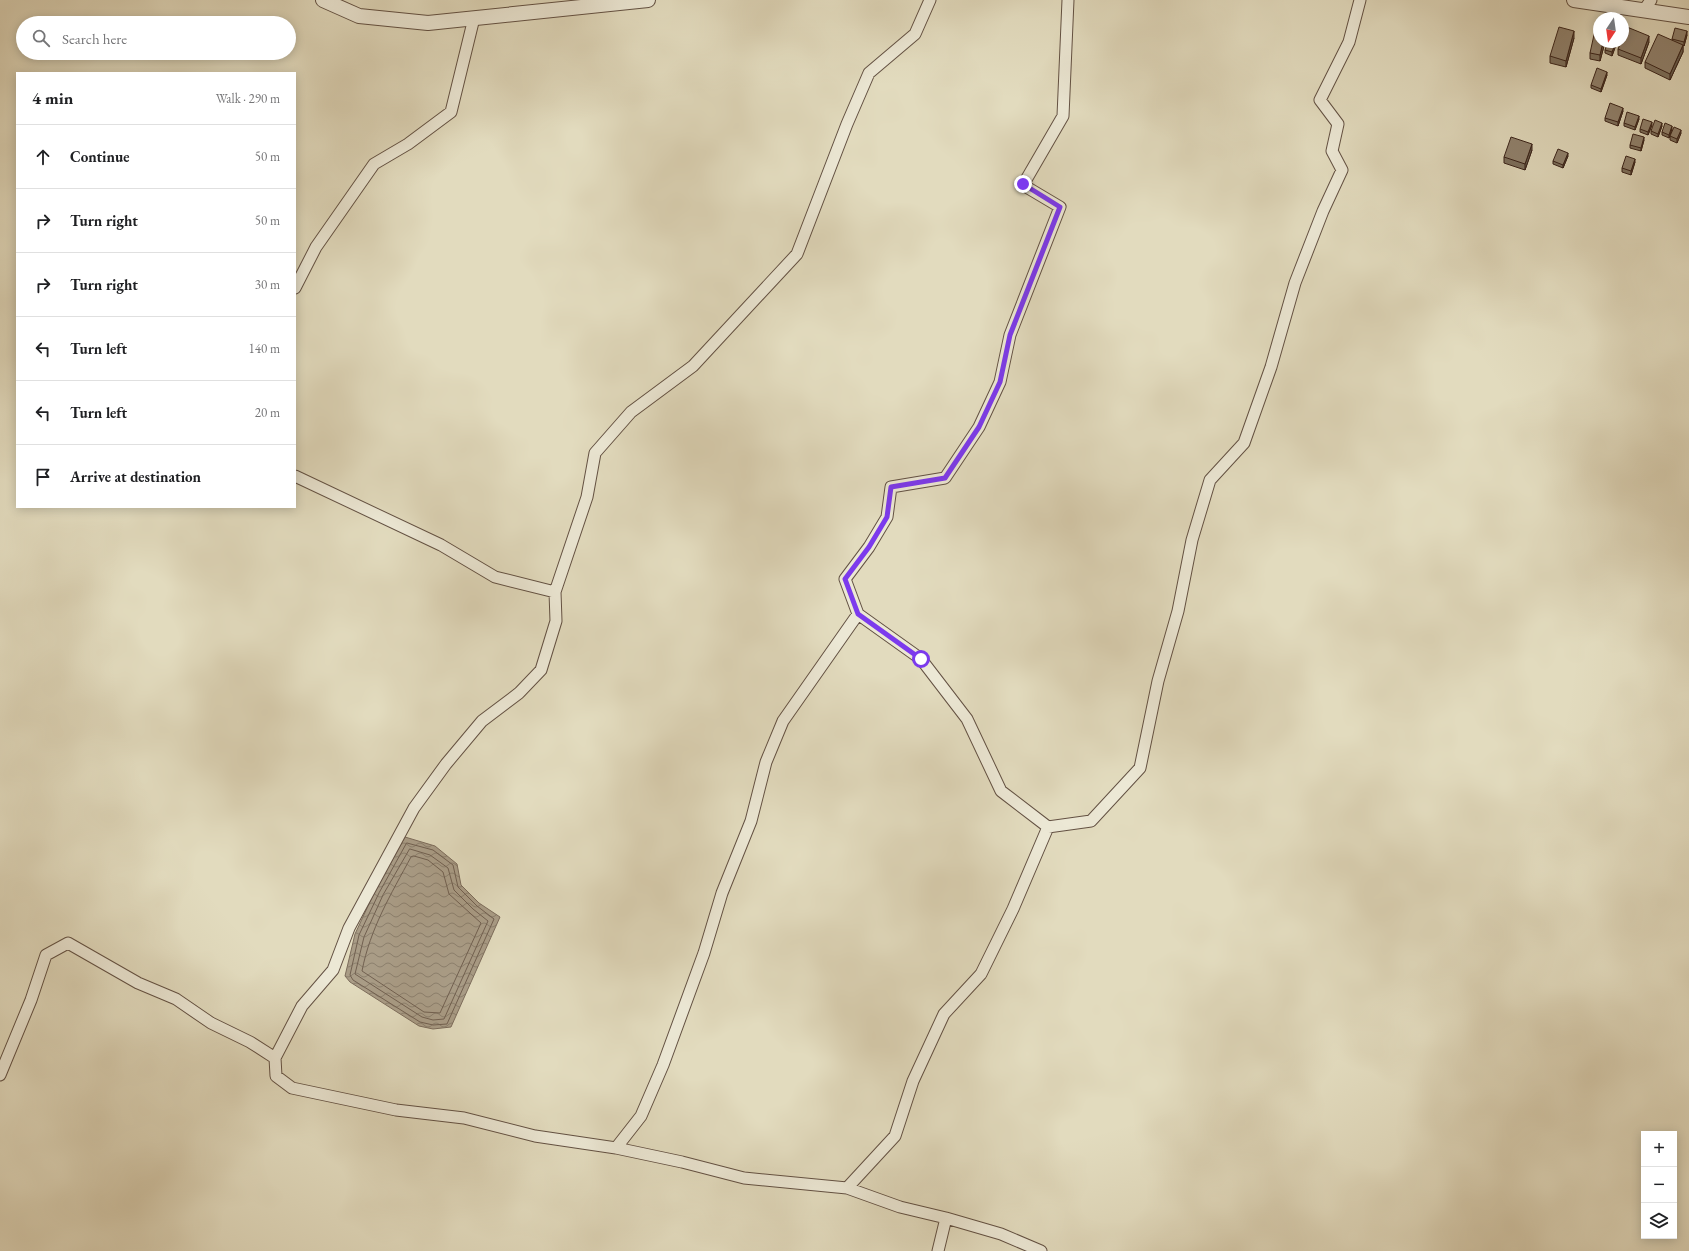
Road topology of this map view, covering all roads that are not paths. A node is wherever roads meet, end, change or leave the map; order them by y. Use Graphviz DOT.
graph roads {
  1 [pos="323,0"];
  2 [pos="648,0"];
  3 [pos="930,0"];
  4 [pos="1068,0"];
  5 [pos="1360,0"];
  6 [pos="1574,0"];
  7 [pos="1648,5"];
  8 [pos="1689,17"];
  9 [pos="474,18"];
  10 [pos="296,286"];
  11 [pos="296,476"];
  12 [pos="555,592"];
  13 [pos="858,614"];
  14 [pos="1048,827"];
  15 [pos="275,1058"];
  16 [pos="0,1075"];
  17 [pos="616,1148"];
  18 [pos="848,1188"];
  19 [pos="946,1218"];
  20 [pos="938,1251"];
  21 [pos="1042,1251"];
  1 -- 9 [label="street"];
  2 -- 9 [label="street"];
  3 -- 12 [label="street"];
  4 -- 13 [label="street"];
  5 -- 14 [label="street"];
  6 -- 7 [label="street"];
  7 -- 8 [label="street"];
  9 -- 10 [label="street"];
  11 -- 12 [label="street"];
  12 -- 15 [label="street"];
  13 -- 14 [label="street"];
  13 -- 17 [label="street"];
  14 -- 18 [label="street"];
  15 -- 16 [label="street"];
  15 -- 17 [label="street"];
  17 -- 18 [label="street"];
  18 -- 19 [label="street"];
  19 -- 20 [label="street"];
  19 -- 21 [label="street"];
}
